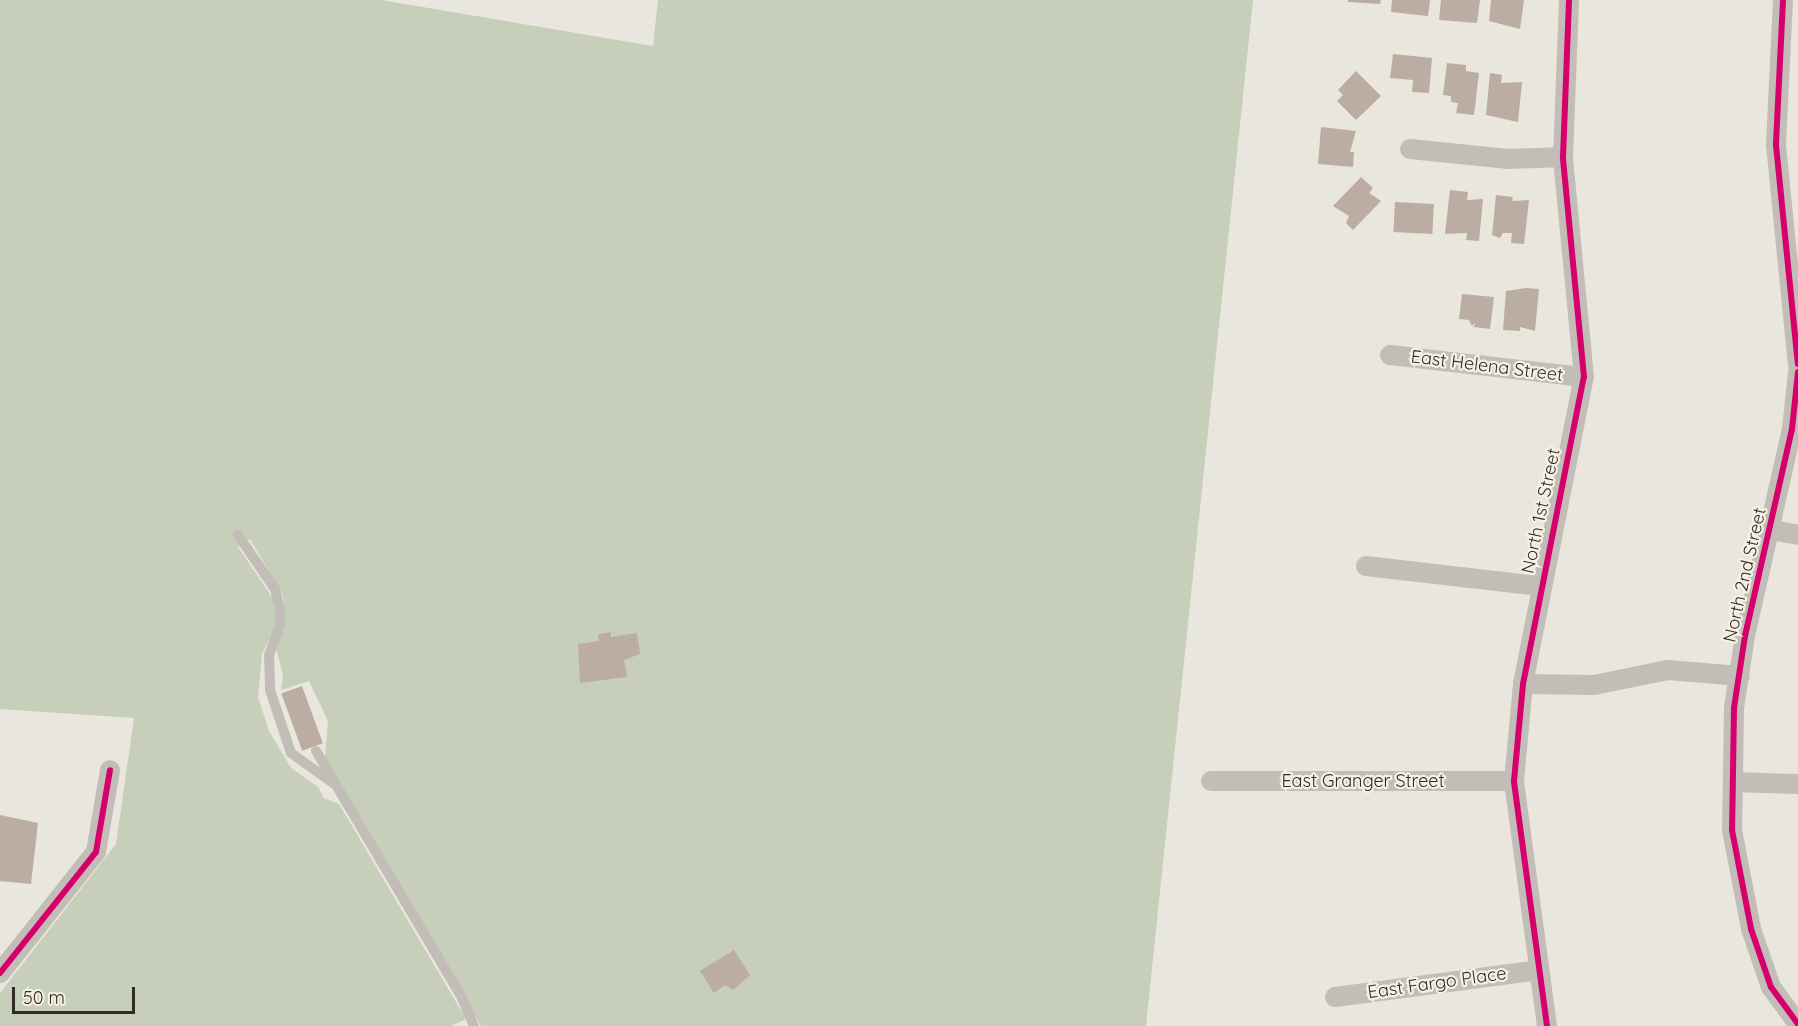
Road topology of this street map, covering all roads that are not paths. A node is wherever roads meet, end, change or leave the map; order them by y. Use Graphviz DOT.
graph roads {
  1 [pos="1569,0"];
  2 [pos="1783,0"];
  3 [pos="1410,149"];
  4 [pos="1563,157"];
  5 [pos="1390,355"];
  6 [pos="1798,364"];
  7 [pos="1798,372"];
  8 [pos="1584,377"];
  9 [pos="1771,530"];
  10 [pos="238,535"];
  11 [pos="1798,535"];
  12 [pos="1366,566"];
  13 [pos="1540,586"];
  14 [pos="1740,676"];
  15 [pos="1523,684"];
  16 [pos="316,751"];
  17 [pos="110,770"];
  18 [pos="1211,781"];
  19 [pos="1514,781"];
  20 [pos="1733,782"];
  21 [pos="336,784"];
  22 [pos="1798,784"];
  23 [pos="1539,970"];
  24 [pos="0,973"];
  25 [pos="1335,997"];
  26 [pos="1798,1024"];
  27 [pos="474,1026"];
  28 [pos="1547,1026"];
  1 -- 4 [label="street, North 1st Street"];
  2 -- 6 [label="street"];
  3 -- 4 [label="street"];
  4 -- 8 [label="street, North 1st Street"];
  5 -- 8 [label="street, East Helena Street"];
  7 -- 9 [label="street, North 2nd Street"];
  8 -- 13 [label="street, North 1st Street"];
  9 -- 11 [label="street"];
  9 -- 14 [label="street, North 2nd Street"];
  10 -- 21 [label="lane"];
  12 -- 13 [label="street"];
  13 -- 15 [label="street, North 1st Street"];
  14 -- 15 [label="street"];
  14 -- 20 [label="street, North 2nd Street"];
  15 -- 19 [label="street, North 1st Street"];
  16 -- 21 [label="lane"];
  17 -- 24 [label="street"];
  18 -- 19 [label="street, East Granger Street"];
  19 -- 23 [label="street, North 1st Street"];
  20 -- 22 [label="street"];
  20 -- 26 [label="street, North 2nd Street"];
  21 -- 27 [label="lane"];
  23 -- 25 [label="street, East Fargo Place"];
  23 -- 28 [label="street, North 1st Street"];
}
